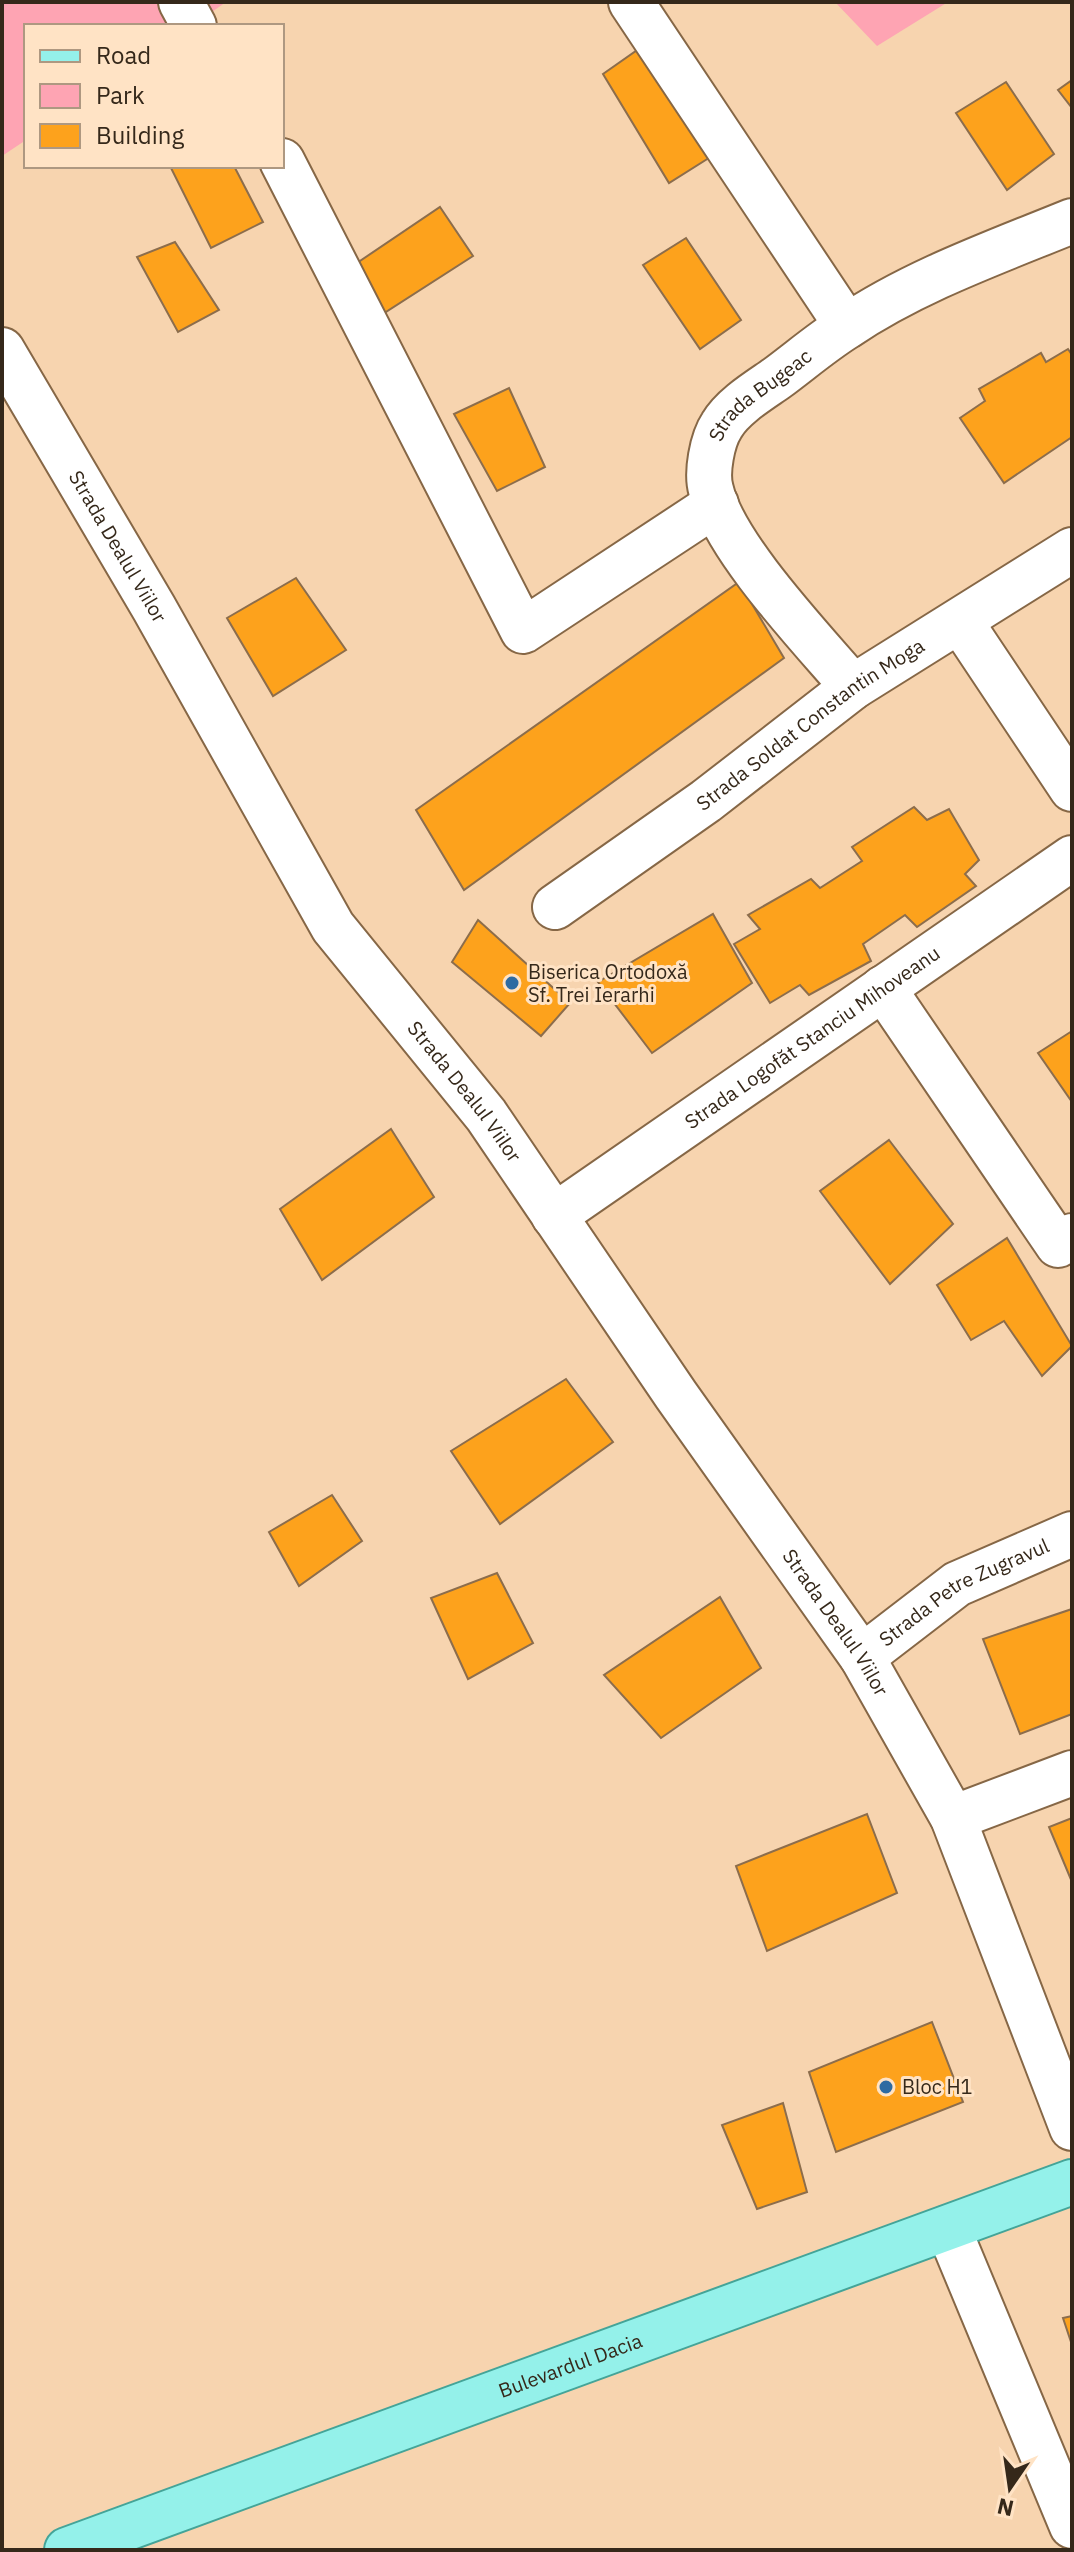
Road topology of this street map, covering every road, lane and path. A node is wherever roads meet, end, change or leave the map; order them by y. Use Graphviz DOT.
graph roads {
  1 [pos="181,2"];
  2 [pos="631,2"];
  3 [pos="193,24"];
  4 [pos="284,165"];
  5 [pos="1072,221"];
  6 [pos="847,326"];
  7 [pos="2,350"];
  8 [pos="716,504"];
  9 [pos="1072,550"];
  10 [pos="960,621"];
  11 [pos="853,687"];
  12 [pos="1072,789"];
  13 [pos="1072,858"];
  14 [pos="555,907"];
  15 [pos="883,988"];
  16 [pos="554,1216"];
  17 [pos="1072,1236"];
  18 [pos="1072,1534"];
  19 [pos="862,1657"];
  20 [pos="1072,1773"];
  21 [pos="953,1818"];
  22 [pos="1072,2128"];
  23 [pos="1072,2182"];
  24 [pos="948,2228"];
  25 [pos="1057,2444"];
  26 [pos="1072,2526"];
  27 [pos="67,2550"];
  1 -- 3 [label="street"];
  2 -- 6 [label="street"];
  4 -- 8 [label="street"];
  5 -- 6 [label="street, Strada Bugeac"];
  6 -- 8 [label="street, Strada Bugeac"];
  7 -- 16 [label="street, Strada Dealul Viilor"];
  8 -- 11 [label="street, Strada Bugeac"];
  9 -- 10 [label="street, Strada Soldat Constantin Moga"];
  10 -- 11 [label="street, Strada Soldat Constantin Moga"];
  10 -- 12 [label="street"];
  11 -- 14 [label="street, Strada Soldat Constantin Moga"];
  13 -- 15 [label="street, Strada Logofăt Stanciu Mihoveanu"];
  15 -- 16 [label="street, Strada Logofăt Stanciu Mihoveanu"];
  15 -- 17 [label="street"];
  16 -- 19 [label="street, Strada Dealul Viilor"];
  18 -- 19 [label="street, Strada Petre Zugravul"];
  19 -- 21 [label="street, Strada Dealul Viilor"];
  20 -- 21 [label="street"];
  21 -- 22 [label="street, Strada Dealul Viilor"];
  23 -- 24 [label="main road, Bulevardul Dacia"];
  24 -- 25 [label="street"];
  24 -- 27 [label="main road, Bulevardul Dacia"];
  25 -- 26 [label="street"];
}
